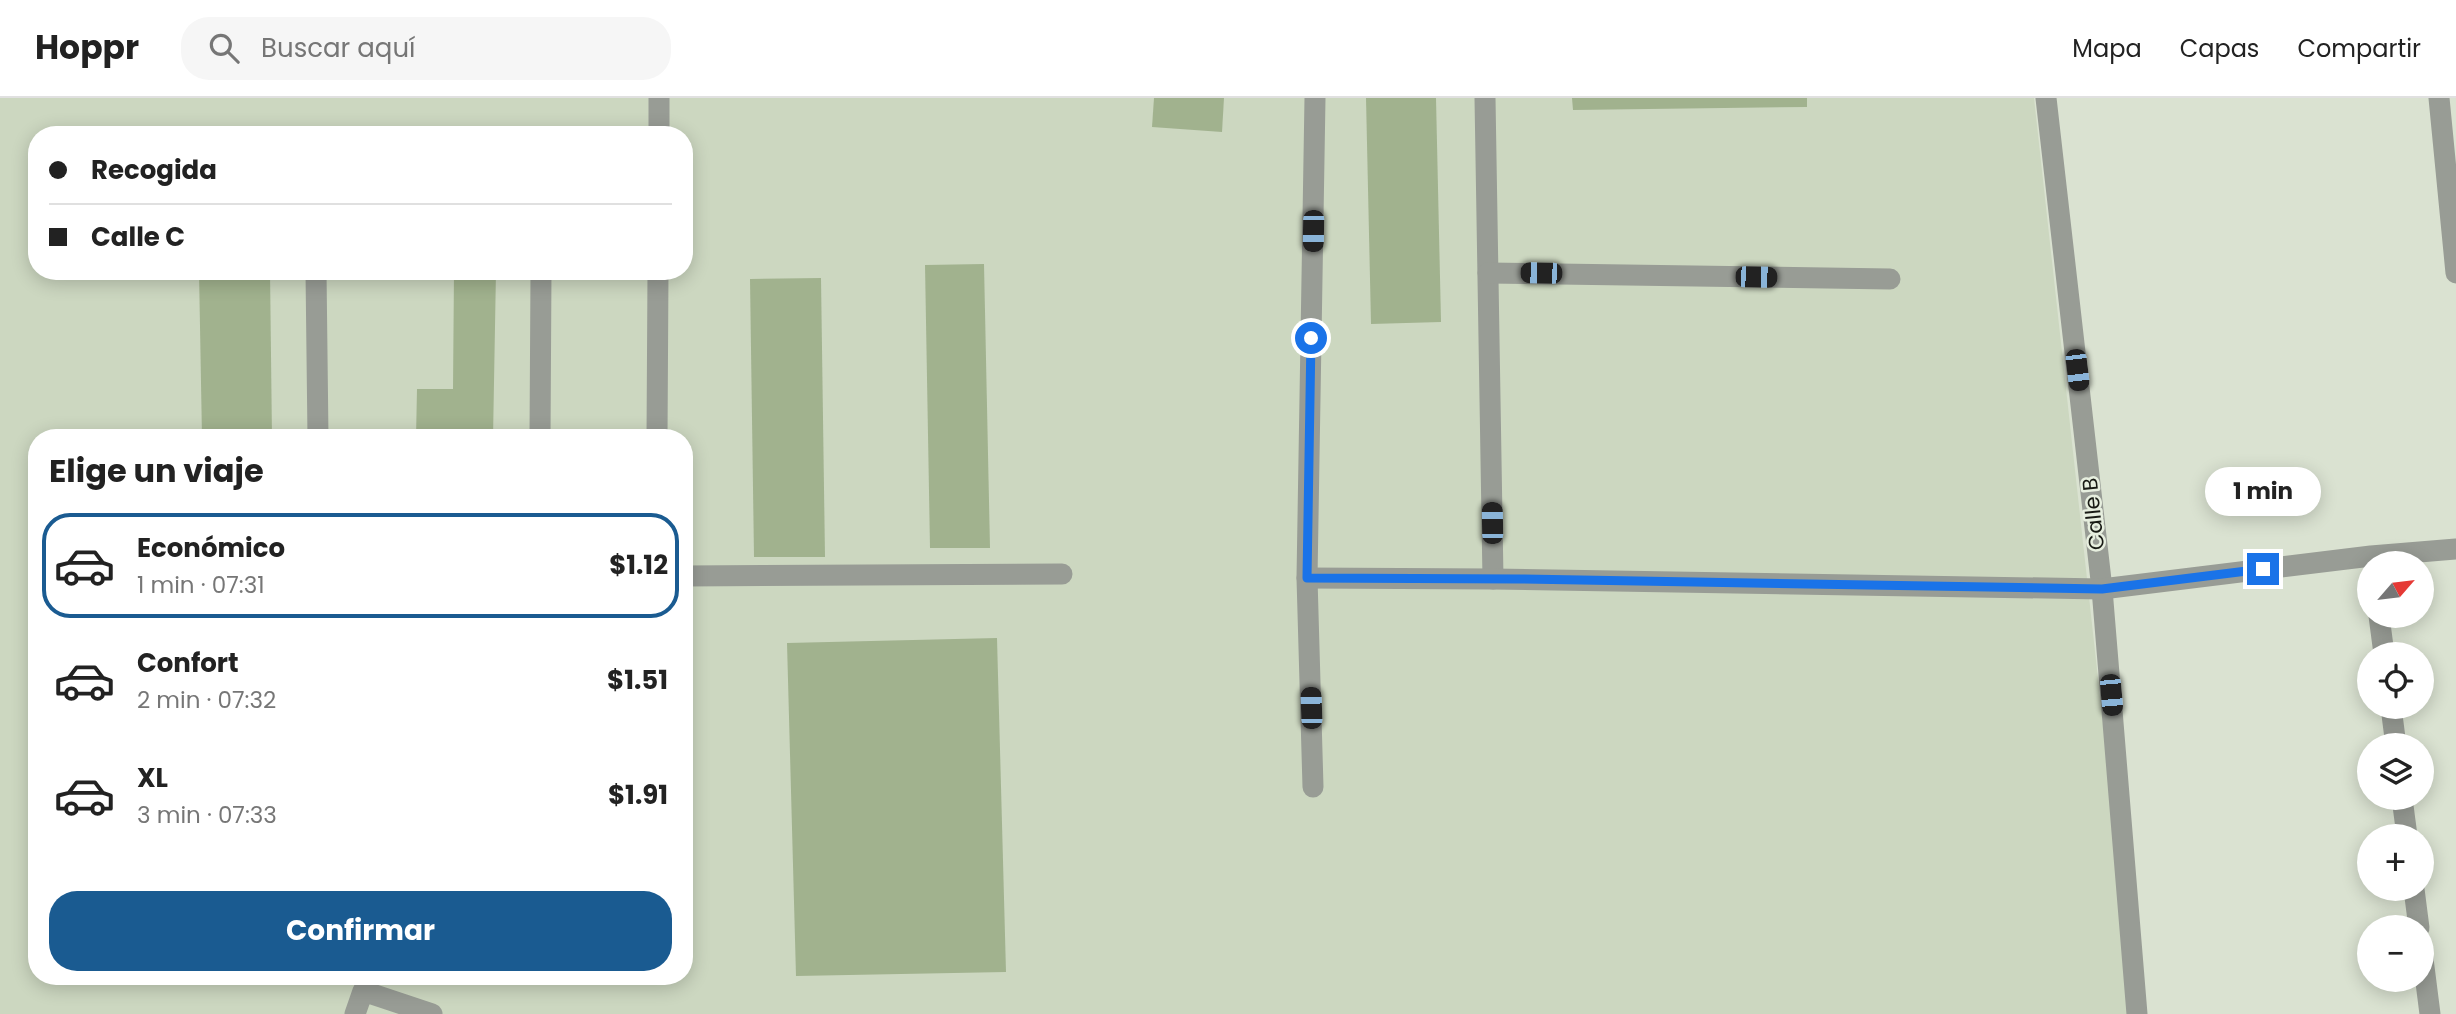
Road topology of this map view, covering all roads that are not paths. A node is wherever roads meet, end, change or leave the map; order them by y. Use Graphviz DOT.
graph roads {
  1 [pos="659,98"];
  2 [pos="1315,98"];
  3 [pos="1485,98"];
  4 [pos="2046,98"];
  5 [pos="2439,98"];
  6 [pos="659,126"];
  7 [pos="1488,272"];
  8 [pos="2456,273"];
  9 [pos="1890,279"];
  10 [pos="316,280"];
  11 [pos="541,280"];
  12 [pos="658,280"];
  13 [pos="318,429"];
  14 [pos="540,429"];
  15 [pos="657,429"];
  16 [pos="2456,548"];
  17 [pos="2434,551"];
  18 [pos="2357,562"];
  19 [pos="1062,574"];
  20 [pos="693,576"];
  21 [pos="1307,578"];
  22 [pos="1493,579"];
  23 [pos="2102,589"];
  24 [pos="1313,787"];
  25 [pos="2427,992"];
  26 [pos="355,1014"];
  27 [pos="432,1014"];
  28 [pos="2137,1014"];
  29 [pos="2430,1014"];
  1 -- 6 [label="street"];
  2 -- 21 [label="street"];
  3 -- 7 [label="street"];
  4 -- 23 [label="street, Calle B"];
  5 -- 8 [label="street"];
  7 -- 9 [label="street"];
  7 -- 22 [label="street"];
  10 -- 13 [label="street"];
  11 -- 14 [label="street"];
  12 -- 15 [label="street"];
  16 -- 17 [label="street"];
  18 -- 23 [label="street"];
  19 -- 20 [label="street"];
  21 -- 22 [label="street"];
  21 -- 24 [label="street"];
  22 -- 23 [label="street"];
  23 -- 28 [label="street, Calle B"];
  25 -- 29 [label="street"];
  26 -- 27 [label="street"];
}
